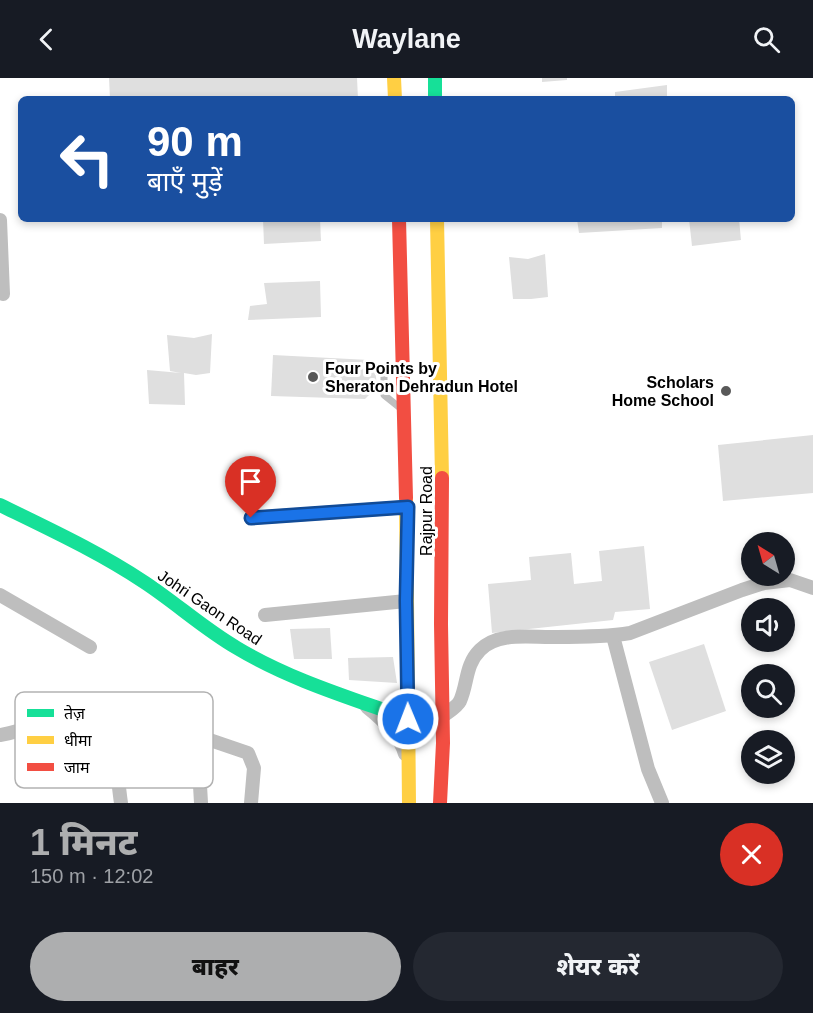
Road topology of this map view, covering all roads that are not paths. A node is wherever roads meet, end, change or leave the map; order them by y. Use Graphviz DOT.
graph roads {
  1 [pos="394,78"];
  2 [pos="435,78"];
  3 [pos="395,96"];
  4 [pos="435,96"];
  5 [pos="0,220"];
  6 [pos="399,222"];
  7 [pos="437,222"];
  8 [pos="3,294"];
  9 [pos="405,367"];
  10 [pos="406,412"];
  11 [pos="0,505"];
  12 [pos="408,507"];
  13 [pos="251,518"];
  14 [pos="813,588"];
  15 [pos="0,595"];
  16 [pos="406,601"];
  17 [pos="265,615"];
  18 [pos="613,636"];
  19 [pos="90,647"];
  20 [pos="355,699"];
  21 [pos="443,716"];
  22 [pos="408,719"];
  23 [pos="15,732"];
  24 [pos="0,735"];
  25 [pos="213,741"];
  26 [pos="408,764"];
  27 [pos="425,781"];
  28 [pos="118,788"];
  29 [pos="200,788"];
  30 [pos="121,803"];
  31 [pos="201,803"];
  32 [pos="251,803"];
  33 [pos="409,803"];
  34 [pos="440,803"];
  35 [pos="662,803"];
  1 -- 3 [label="main road"];
  2 -- 4 [label="main road"];
  5 -- 8 [label="street"];
  6 -- 9 [label="main road, Rajpur Road"];
  7 -- 21 [label="main road, Rajpur Road"];
  9 -- 10 [label="main road, Rajpur Road"];
  9 -- 10 [label="lane"];
  10 -- 12 [label="main road, Rajpur Road"];
  11 -- 20 [label="main road, Johri Gaon Road"];
  12 -- 13 [label="street"];
  12 -- 16 [label="main road, Rajpur Road"];
  14 -- 18 [label="street"];
  15 -- 19 [label="street"];
  16 -- 17 [label="street"];
  16 -- 22 [label="main road, Rajpur Road"];
  18 -- 21 [label="street"];
  18 -- 35 [label="street"];
  20 -- 22 [label="main road, Johri Gaon Road"];
  20 -- 26 [label="street"];
  21 -- 27 [label="main road, Rajpur Road"];
  22 -- 26 [label="main road, Rajpur Road"];
  23 -- 24 [label="street"];
  25 -- 32 [label="street"];
  26 -- 27 [label="main road, Rajpur Road"];
  27 -- 33 [label="main road, Rajpur Road"];
  27 -- 34 [label="main road, Rajpur Road"];
  28 -- 30 [label="street"];
  29 -- 31 [label="street"];
}
